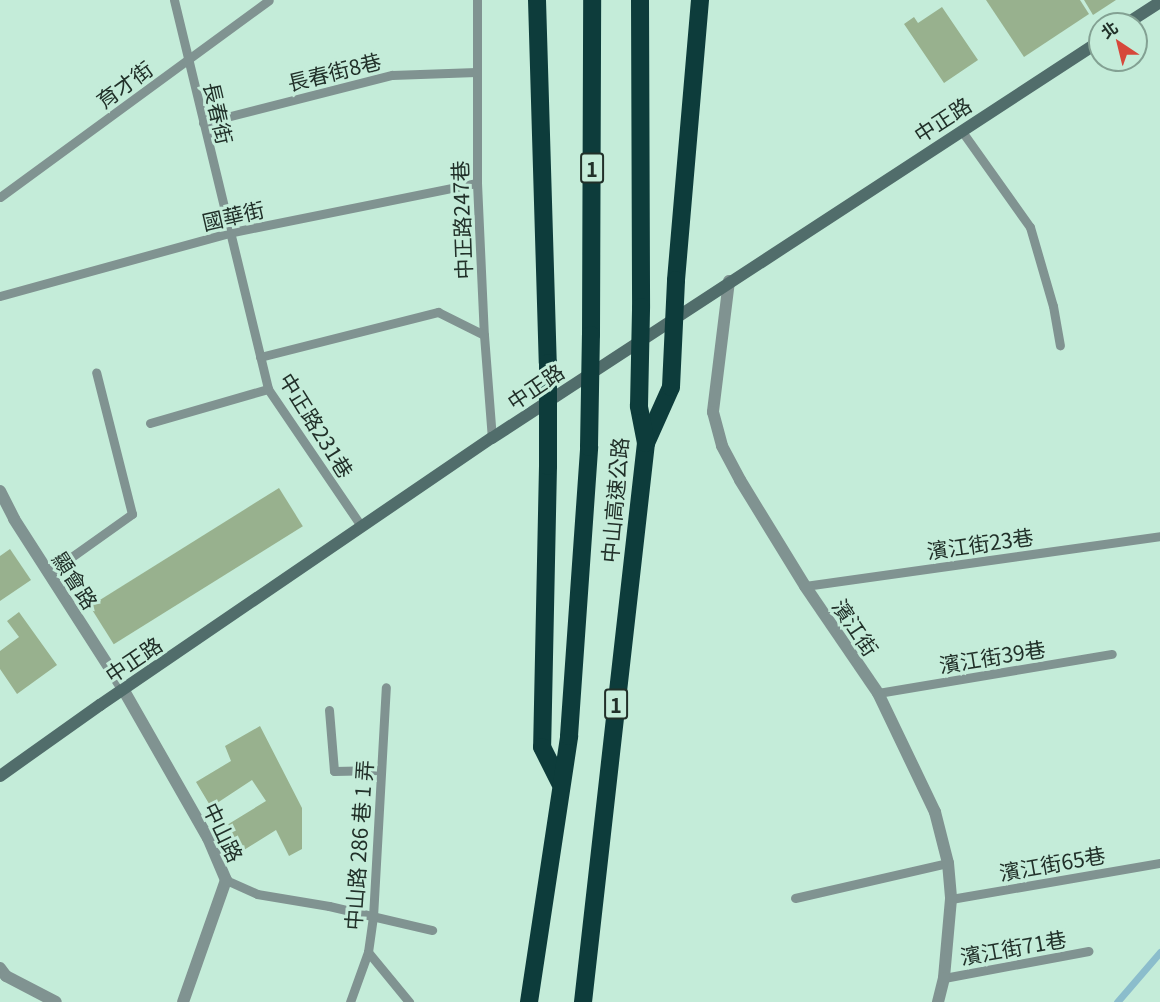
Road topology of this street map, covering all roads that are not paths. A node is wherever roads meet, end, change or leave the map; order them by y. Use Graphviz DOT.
graph roads {
  1 [pos="174,0"];
  2 [pos="269,0"];
  3 [pos="477,0"];
  4 [pos="537,0"];
  5 [pos="592,0"];
  6 [pos="640,0"];
  7 [pos="700,0"];
  8 [pos="1160,2"];
  9 [pos="1145,12"];
  10 [pos="1088,49"];
  11 [pos="189,59"];
  12 [pos="476,72"];
  13 [pos="203,123"];
  14 [pos="961,130"];
  15 [pos="477,183"];
  16 [pos="0,197"];
  17 [pos="228,233"];
  18 [pos="729,281"];
  19 [pos="0,296"];
  20 [pos="484,335"];
  21 [pos="1060,345"];
  22 [pos="260,357"];
  23 [pos="96,372"];
  24 [pos="268,389"];
  25 [pos="150,423"];
  26 [pos="492,438"];
  27 [pos="646,443"];
  28 [pos="0,491"];
  29 [pos="361,526"];
  30 [pos="1160,536"];
  31 [pos="49,573"];
  32 [pos="805,586"];
  33 [pos="1112,654"];
  34 [pos="386,687"];
  35 [pos="123,689"];
  36 [pos="878,693"];
  37 [pos="329,710"];
  38 [pos="381,770"];
  39 [pos="0,776"];
  40 [pos="560,783"];
  41 [pos="948,863"];
  42 [pos="1160,863"];
  43 [pos="226,880"];
  44 [pos="795,897"];
  45 [pos="951,899"];
  46 [pos="373,916"];
  47 [pos="432,930"];
  48 [pos="1088,951"];
  49 [pos="368,952"];
  50 [pos="0,968"];
  51 [pos="944,978"];
  52 [pos="56,1002"];
  53 [pos="183,1002"];
  54 [pos="350,1002"];
  55 [pos="409,1002"];
  56 [pos="529,1002"];
  57 [pos="583,1002"];
  58 [pos="938,1002"];
  1 -- 11 [label="lane, 長春街"];
  2 -- 11 [label="lane, 育才街"];
  3 -- 12 [label="lane, 中正路247巷"];
  4 -- 40 [label="highway, bridge"];
  5 -- 40 [label="highway, 中山高速公路 / 1, bridge"];
  6 -- 27 [label="highway, 中山高速公路 / 1, bridge"];
  7 -- 27 [label="highway, bridge"];
  8 -- 9 [label="main road"];
  10 -- 14 [label="main road, 中正路"];
  11 -- 13 [label="lane, 長春街"];
  11 -- 16 [label="lane, 育才街"];
  12 -- 13 [label="lane, 長春街8巷"];
  12 -- 15 [label="lane, 中正路247巷"];
  13 -- 17 [label="lane, 長春街"];
  14 -- 18 [label="main road, 中正路"];
  14 -- 21 [label="lane"];
  15 -- 17 [label="lane, 國華街"];
  15 -- 20 [label="lane, 中正路247巷"];
  17 -- 19 [label="lane, 國華街"];
  17 -- 22 [label="lane, 中正路231巷"];
  18 -- 26 [label="main road, 中正路"];
  18 -- 32 [label="street, 濱江街"];
  20 -- 22 [label="lane"];
  20 -- 26 [label="lane, 中正路247巷"];
  22 -- 24 [label="lane, 中正路231巷"];
  23 -- 31 [label="lane"];
  24 -- 25 [label="lane"];
  24 -- 29 [label="lane, 中正路231巷"];
  26 -- 29 [label="main road, 中正路"];
  27 -- 57 [label="highway, 中山高速公路 / 1"];
  28 -- 31 [label="street, 顯會路"];
  29 -- 35 [label="main road, 中正路"];
  30 -- 32 [label="lane, 濱江街23巷"];
  31 -- 35 [label="street, 顯會路"];
  32 -- 36 [label="street, 濱江街"];
  33 -- 36 [label="lane, 濱江街39巷"];
  34 -- 38 [label="lane, 中山路 286 巷 1 弄"];
  35 -- 39 [label="main road, 中正路"];
  35 -- 43 [label="street, 中山路"];
  36 -- 41 [label="street, 濱江街"];
  37 -- 38 [label="lane"];
  38 -- 46 [label="lane, 中山路 286 巷 1 弄"];
  40 -- 56 [label="highway, 中山高速公路 / 1"];
  41 -- 44 [label="lane"];
  41 -- 45 [label="street, 濱江街"];
  42 -- 45 [label="lane, 濱江街65巷"];
  43 -- 46 [label="lane"];
  43 -- 53 [label="street, 中山路"];
  45 -- 51 [label="street, 濱江街"];
  46 -- 47 [label="lane"];
  46 -- 49 [label="lane, 中山路 286 巷 1 弄"];
  48 -- 51 [label="lane, 濱江街71巷"];
  49 -- 54 [label="lane, 中山路 286 巷 1 弄"];
  49 -- 55 [label="lane"];
  50 -- 52 [label="street"];
  51 -- 58 [label="street, 濱江街"];
}
